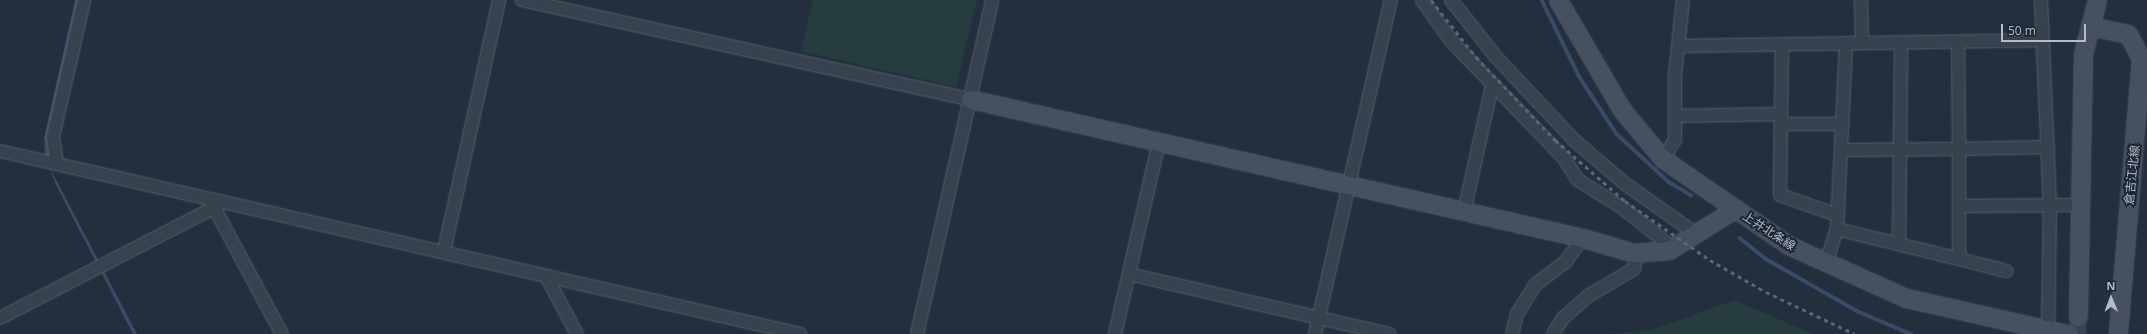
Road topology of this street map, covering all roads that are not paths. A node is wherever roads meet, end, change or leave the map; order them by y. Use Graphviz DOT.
graph roads {
  1 [pos="84,0"];
  2 [pos="499,0"];
  3 [pos="522,0"];
  4 [pos="992,0"];
  5 [pos="1391,0"];
  6 [pos="1422,0"];
  7 [pos="1451,0"];
  8 [pos="1683,0"];
  9 [pos="1861,0"];
  10 [pos="2041,0"];
  11 [pos="2097,0"];
  12 [pos="1562,2"];
  13 [pos="2090,26"];
  14 [pos="2041,40"];
  15 [pos="1862,42"];
  16 [pos="1901,42"];
  17 [pos="1958,42"];
  18 [pos="1846,44"];
  19 [pos="1782,45"];
  20 [pos="1679,46"];
  21 [pos="1492,86"];
  22 [pos="970,99"];
  23 [pos="1676,116"];
  24 [pos="1781,119"];
  25 [pos="1844,124"];
  26 [pos="1160,142"];
  27 [pos="2048,147"];
  28 [pos="1901,149"];
  29 [pos="1959,149"];
  30 [pos="1843,150"];
  31 [pos="0,151"];
  32 [pos="1663,159"];
  33 [pos="57,163"];
  34 [pos="1350,186"];
  35 [pos="216,200"];
  36 [pos="2079,205"];
  37 [pos="1959,206"];
  38 [pos="2050,206"];
  39 [pos="1735,209"];
  40 [pos="1464,212"];
  41 [pos="1837,215"];
  42 [pos="1837,229"];
  43 [pos="1696,234"];
  44 [pos="1583,238"];
  45 [pos="1899,243"];
  46 [pos="1673,248"];
  47 [pos="444,251"];
  48 [pos="1636,253"];
  49 [pos="1959,259"];
  50 [pos="1826,264"];
  51 [pos="2006,271"];
  52 [pos="1129,274"];
  53 [pos="546,276"];
  54 [pos="2078,315"];
  55 [pos="0,318"];
  56 [pos="1319,318"];
  57 [pos="2048,330"];
  58 [pos="282,334"];
  59 [pos="577,334"];
  60 [pos="800,334"];
  61 [pos="917,334"];
  62 [pos="1115,334"];
  63 [pos="1315,334"];
  64 [pos="1389,334"];
  65 [pos="1512,334"];
  66 [pos="1553,334"];
  67 [pos="2067,334"];
  68 [pos="2118,334"];
  1 -- 33 [label="street"];
  2 -- 47 [label="street"];
  3 -- 22 [label="street"];
  4 -- 22 [label="street"];
  5 -- 34 [label="street"];
  6 -- 21 [label="street"];
  7 -- 43 [label="street"];
  8 -- 20 [label="street"];
  9 -- 15 [label="street"];
  10 -- 14 [label="street"];
  11 -- 13 [label="main road"];
  12 -- 32 [label="main road, 上井北条線"];
  13 -- 36 [label="main road"];
  13 -- 68 [label="main road, 倉吉江北線"];
  14 -- 17 [label="street"];
  14 -- 27 [label="street"];
  15 -- 16 [label="street"];
  15 -- 18 [label="street"];
  16 -- 17 [label="street"];
  16 -- 28 [label="street"];
  17 -- 29 [label="street"];
  18 -- 19 [label="street"];
  18 -- 25 [label="street"];
  19 -- 20 [label="street"];
  19 -- 24 [label="street"];
  20 -- 23 [label="street"];
  21 -- 40 [label="street"];
  21 -- 46 [label="street"];
  22 -- 26 [label="main road"];
  22 -- 61 [label="street"];
  23 -- 24 [label="street"];
  23 -- 32 [label="street"];
  24 -- 25 [label="street"];
  24 -- 41 [label="street"];
  25 -- 30 [label="street"];
  26 -- 34 [label="main road"];
  26 -- 52 [label="street"];
  27 -- 29 [label="street"];
  27 -- 38 [label="street"];
  28 -- 29 [label="street"];
  28 -- 30 [label="street"];
  28 -- 45 [label="street"];
  29 -- 37 [label="street"];
  30 -- 41 [label="street"];
  31 -- 33 [label="street"];
  32 -- 39 [label="main road, 上井北条線"];
  33 -- 35 [label="street"];
  34 -- 40 [label="main road"];
  34 -- 56 [label="street"];
  35 -- 47 [label="street"];
  35 -- 55 [label="street"];
  35 -- 58 [label="street"];
  36 -- 38 [label="street"];
  36 -- 54 [label="main road"];
  37 -- 38 [label="street"];
  37 -- 49 [label="street"];
  38 -- 57 [label="street"];
  39 -- 43 [label="main road"];
  39 -- 50 [label="main road, 上井北条線"];
  40 -- 44 [label="main road"];
  41 -- 42 [label="street"];
  42 -- 45 [label="street"];
  42 -- 50 [label="street"];
  43 -- 46 [label="main road"];
  44 -- 48 [label="main road"];
  44 -- 65 [label="street"];
  45 -- 49 [label="street"];
  46 -- 48 [label="main road"];
  47 -- 53 [label="street"];
  48 -- 66 [label="street"];
  49 -- 51 [label="street"];
  50 -- 57 [label="main road, 上井北条線"];
  52 -- 56 [label="street"];
  52 -- 62 [label="street"];
  53 -- 59 [label="street"];
  53 -- 60 [label="street"];
  56 -- 63 [label="street"];
  56 -- 64 [label="street"];
  57 -- 67 [label="main road, 上井北条線"];
}
